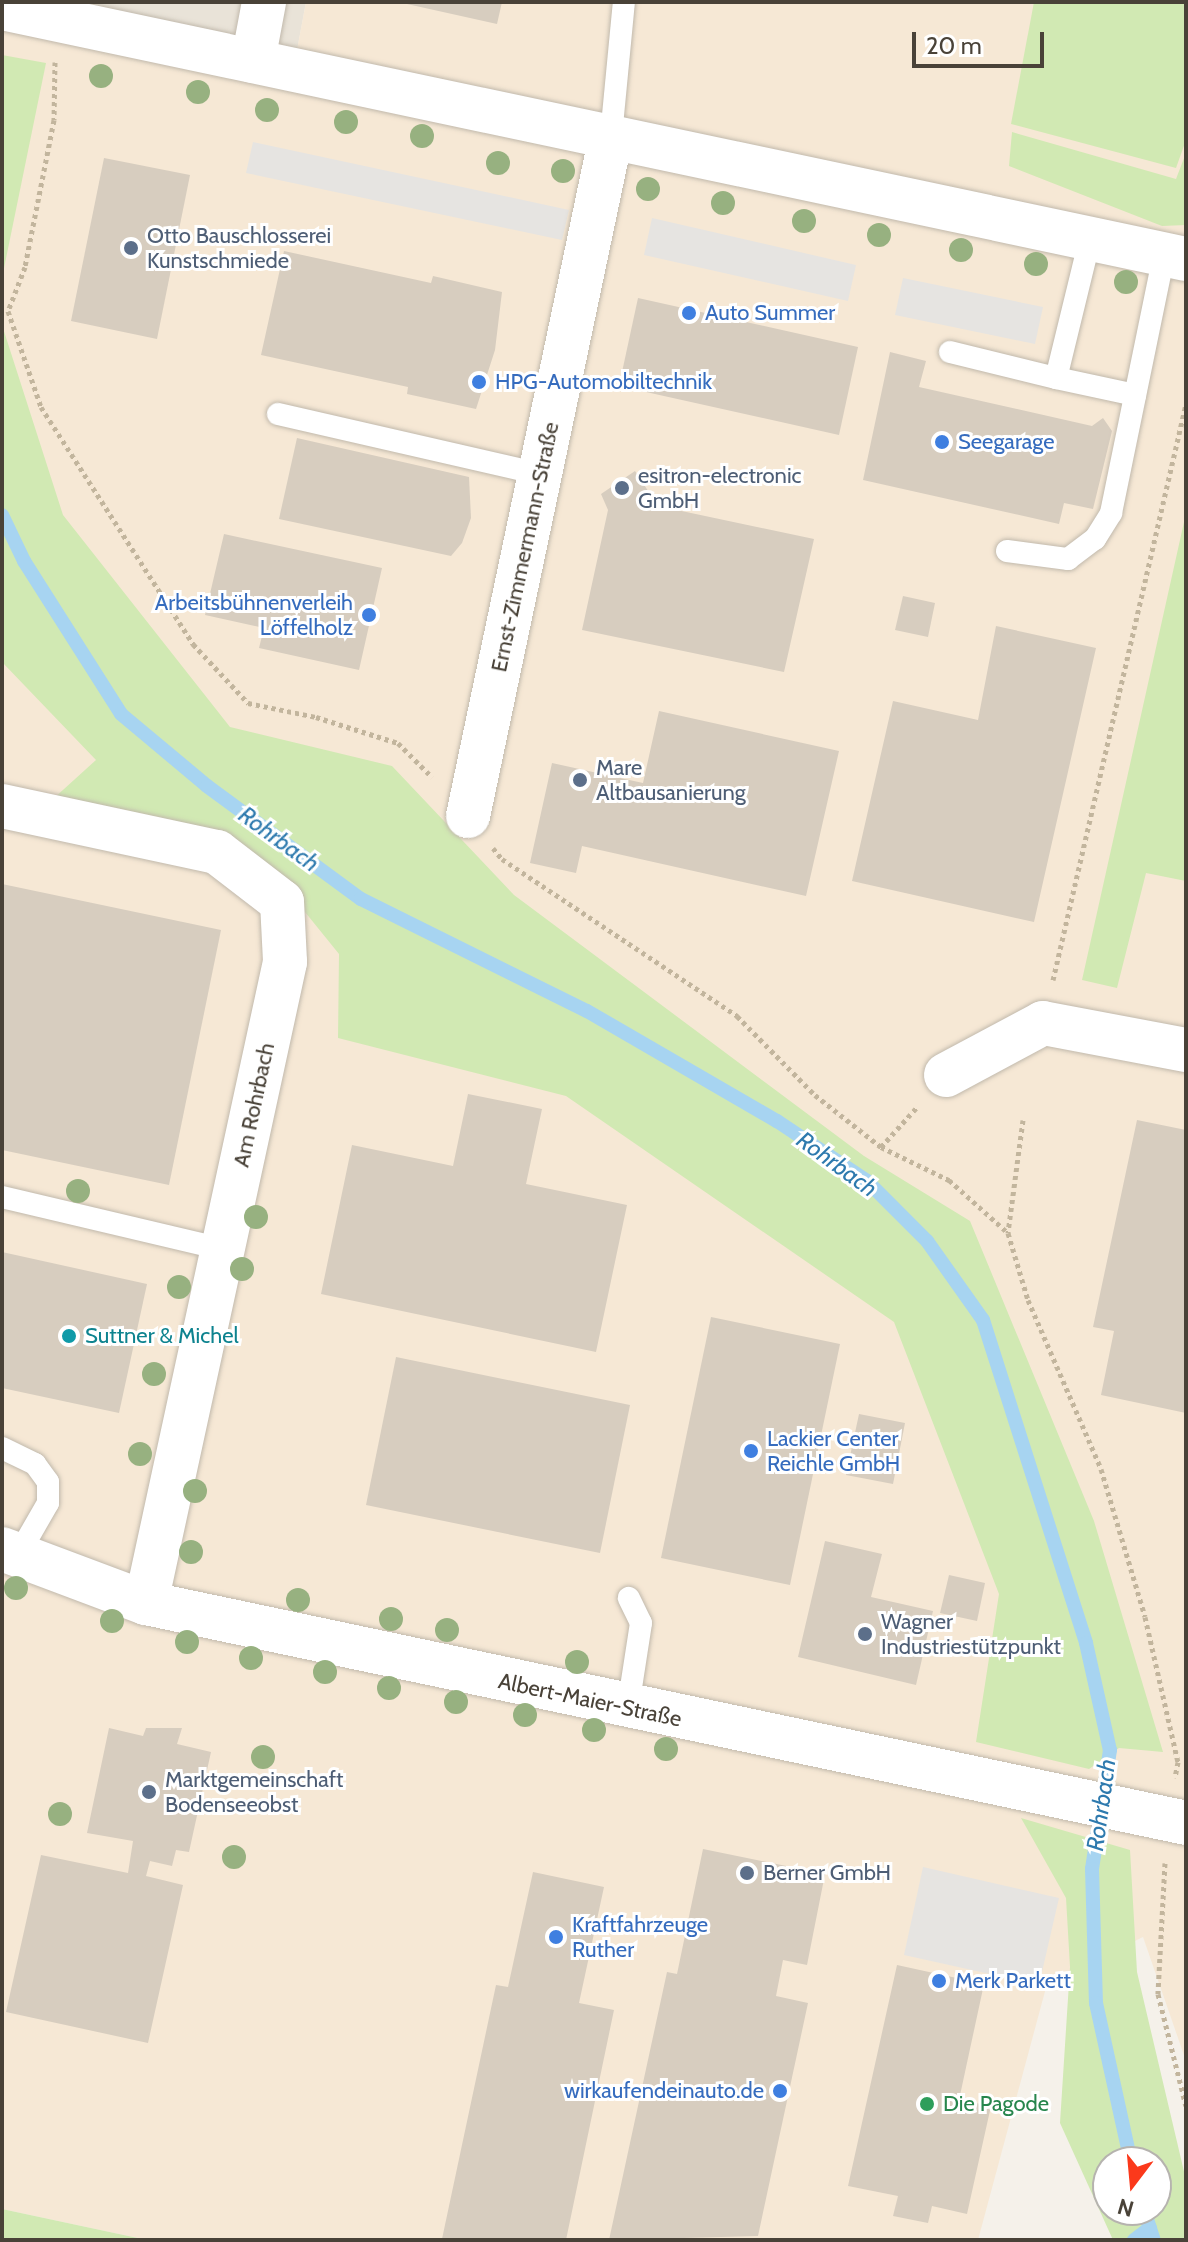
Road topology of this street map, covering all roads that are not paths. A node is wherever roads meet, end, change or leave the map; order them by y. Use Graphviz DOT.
graph roads {
  1 [pos="264,2"];
  2 [pos="624,2"];
  3 [pos="2,8"];
  4 [pos="253,61"];
  5 [pos="611,136"];
  6 [pos="1090,239"];
  7 [pos="1175,256"];
  8 [pos="950,352"];
  9 [pos="1056,378"];
  10 [pos="1135,395"];
  11 [pos="278,414"];
  12 [pos="540,474"];
  13 [pos="1007,551"];
  14 [pos="2,806"];
  15 [pos="468,816"];
  16 [pos="1186,1050"];
  17 [pos="946,1075"];
  18 [pos="2,1197"];
  19 [pos="222,1249"];
  20 [pos="2,1448"];
  21 [pos="10,1553"];
  22 [pos="629,1598"];
  23 [pos="146,1603"];
  24 [pos="628,1707"];
  25 [pos="1173,1820"];
  1 -- 4 [label="street"];
  2 -- 5 [label="lane"];
  3 -- 4 [label="street"];
  4 -- 5 [label="street"];
  5 -- 6 [label="street"];
  5 -- 12 [label="street, Ernst-Zimmermann-Straße"];
  6 -- 7 [label="street"];
  6 -- 9 [label="lane"];
  7 -- 10 [label="lane"];
  8 -- 9 [label="lane"];
  9 -- 10 [label="lane"];
  10 -- 13 [label="lane"];
  11 -- 12 [label="lane"];
  12 -- 15 [label="street, Ernst-Zimmermann-Straße"];
  14 -- 19 [label="street, Am Rohrbach"];
  16 -- 17 [label="street"];
  18 -- 19 [label="lane"];
  19 -- 23 [label="street, Am Rohrbach"];
  20 -- 21 [label="lane"];
  21 -- 23 [label="street, Albert-Maier-Straße"];
  22 -- 24 [label="lane"];
  23 -- 24 [label="street, Albert-Maier-Straße"];
  24 -- 25 [label="street, Albert-Maier-Straße"];
}
